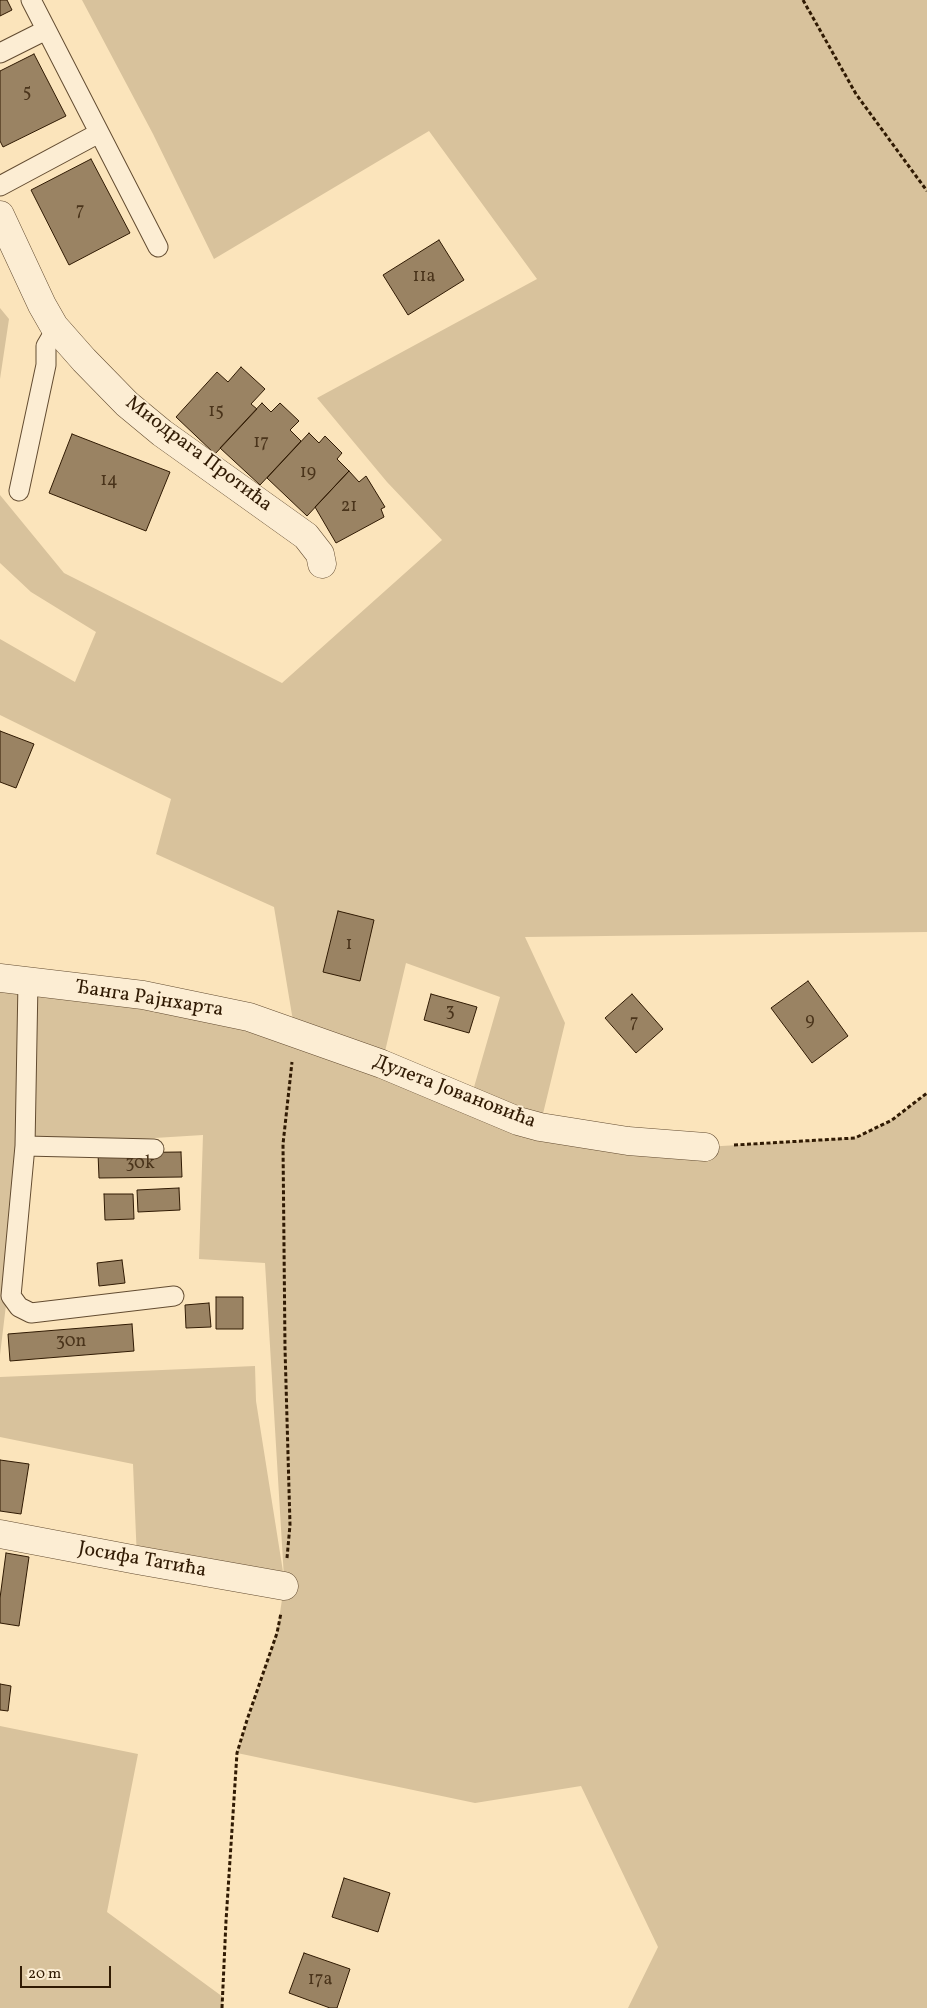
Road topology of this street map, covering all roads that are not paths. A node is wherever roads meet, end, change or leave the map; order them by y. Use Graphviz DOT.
graph roads {
  1 [pos="31,0"];
  2 [pos="46,30"];
  3 [pos="0,53"];
  4 [pos="99,133"];
  5 [pos="0,186"];
  6 [pos="0,215"];
  7 [pos="158,247"];
  8 [pos="56,329"];
  9 [pos="19,491"];
  10 [pos="322,564"];
  11 [pos="0,978"];
  12 [pos="28,982"];
  13 [pos="295,1034"];
  14 [pos="25,1146"];
  15 [pos="705,1147"];
  16 [pos="154,1149"];
  17 [pos="174,1296"];
  18 [pos="0,1534"];
  19 [pos="284,1586"];
  1 -- 2 [label="lane"];
  2 -- 3 [label="lane"];
  2 -- 4 [label="lane"];
  4 -- 5 [label="lane"];
  4 -- 7 [label="lane"];
  6 -- 8 [label="street, Миодрага Протића"];
  8 -- 9 [label="lane"];
  8 -- 10 [label="street, Миодрага Протића"];
  11 -- 12 [label="street, Ђанга Рајнхарта"];
  12 -- 13 [label="street, Ђанга Рајнхарта"];
  12 -- 14 [label="lane"];
  13 -- 15 [label="street, Дулета Јовановића"];
  14 -- 16 [label="lane"];
  14 -- 17 [label="lane"];
  18 -- 19 [label="street, Јосифа Татића"];
}
